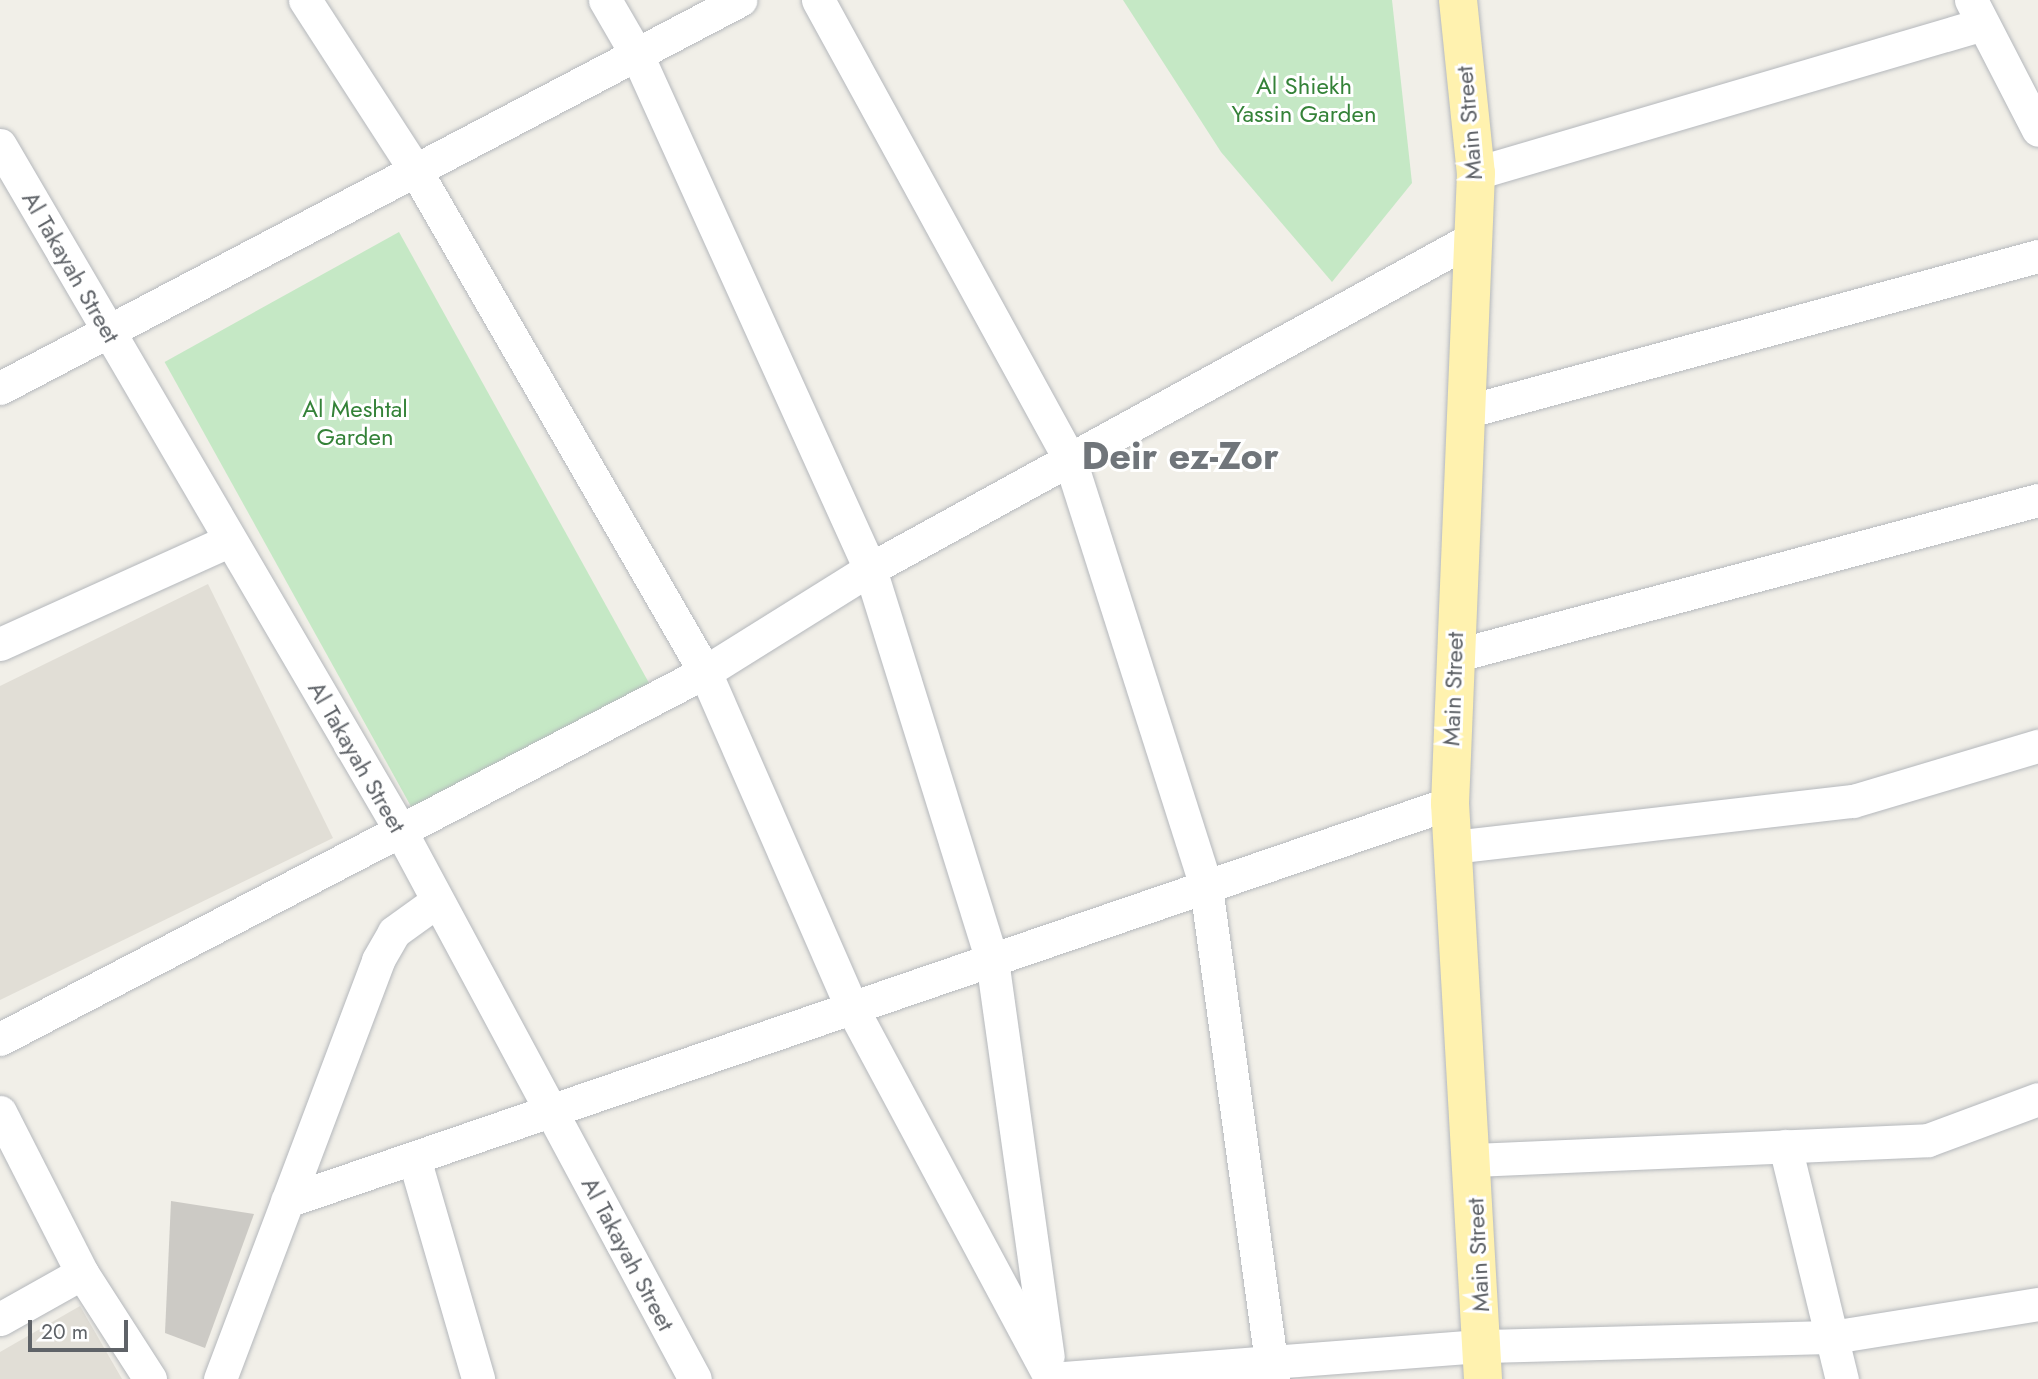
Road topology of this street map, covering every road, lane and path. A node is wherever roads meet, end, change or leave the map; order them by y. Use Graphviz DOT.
graph roads {
  1 [pos="305,0"];
  2 [pos="605,0"];
  3 [pos="740,0"];
  4 [pos="818,0"];
  5 [pos="1458,0"];
  6 [pos="1977,12"];
  7 [pos="638,57"];
  8 [pos="2038,130"];
  9 [pos="0,145"];
  10 [pos="417,173"];
  11 [pos="1476,173"];
  12 [pos="1473,238"];
  13 [pos="2038,256"];
  14 [pos="110,333"];
  15 [pos="0,388"];
  16 [pos="1465,412"];
  17 [pos="1070,460"];
  18 [pos="2038,500"];
  19 [pos="230,540"];
  20 [pos="870,569"];
  21 [pos="0,644"];
  22 [pos="1454,656"];
  23 [pos="705,672"];
  24 [pos="2038,746"];
  25 [pos="1450,803"];
  26 [pos="399,828"];
  27 [pos="1453,847"];
  28 [pos="1206,887"];
  29 [pos="438,901"];
  30 [pos="992,960"];
  31 [pos="852,1008"];
  32 [pos="0,1039"];
  33 [pos="2038,1100"];
  34 [pos="551,1111"];
  35 [pos="3,1125"];
  36 [pos="1785,1146"];
  37 [pos="414,1158"];
  38 [pos="1473,1160"];
  39 [pos="287,1201"];
  40 [pos="82,1273"];
  41 [pos="2038,1304"];
  42 [pos="0,1319"];
  43 [pos="1832,1337"];
  44 [pos="1483,1363"];
  45 [pos="1272,1369"];
  46 [pos="150,1379"];
  47 [pos="220,1379"];
  48 [pos="478,1379"];
  49 [pos="695,1379"];
  50 [pos="1051,1379"];
  51 [pos="1842,1379"];
  1 -- 10 [label="street"];
  2 -- 7 [label="street"];
  3 -- 7 [label="street"];
  4 -- 17 [label="street"];
  5 -- 11 [label="main road, Main Street"];
  6 -- 8 [label="street"];
  6 -- 11 [label="street"];
  7 -- 10 [label="street"];
  7 -- 20 [label="street"];
  9 -- 14 [label="street, Al Takayah Street"];
  10 -- 14 [label="street"];
  10 -- 23 [label="street"];
  11 -- 12 [label="main road, Main Street"];
  12 -- 16 [label="main road, Main Street"];
  12 -- 17 [label="street"];
  13 -- 16 [label="street"];
  14 -- 15 [label="street"];
  14 -- 19 [label="street, Al Takayah Street"];
  16 -- 22 [label="main road, Main Street"];
  17 -- 20 [label="street"];
  17 -- 28 [label="street"];
  18 -- 22 [label="street"];
  19 -- 21 [label="street"];
  19 -- 26 [label="street, Al Takayah Street"];
  20 -- 23 [label="street"];
  20 -- 30 [label="street"];
  22 -- 25 [label="main road, Main Street"];
  23 -- 26 [label="street"];
  23 -- 31 [label="street"];
  24 -- 27 [label="street"];
  25 -- 27 [label="main road, Main Street"];
  25 -- 28 [label="street"];
  26 -- 29 [label="street, Al Takayah Street"];
  26 -- 32 [label="street"];
  27 -- 38 [label="main road, Main Street"];
  28 -- 30 [label="street"];
  28 -- 45 [label="street"];
  29 -- 34 [label="street, Al Takayah Street"];
  29 -- 39 [label="street"];
  30 -- 31 [label="street"];
  30 -- 50 [label="street"];
  31 -- 34 [label="street"];
  31 -- 50 [label="street"];
  33 -- 36 [label="street"];
  34 -- 37 [label="street"];
  34 -- 49 [label="street, Al Takayah Street"];
  35 -- 40 [label="street"];
  36 -- 38 [label="street"];
  36 -- 43 [label="street"];
  37 -- 39 [label="street"];
  37 -- 48 [label="street"];
  38 -- 44 [label="main road, Main Street"];
  39 -- 47 [label="street"];
  40 -- 42 [label="street"];
  40 -- 46 [label="street"];
  41 -- 43 [label="street"];
  43 -- 44 [label="street"];
  43 -- 51 [label="street"];
  44 -- 45 [label="street"];
  45 -- 50 [label="street"];
}
